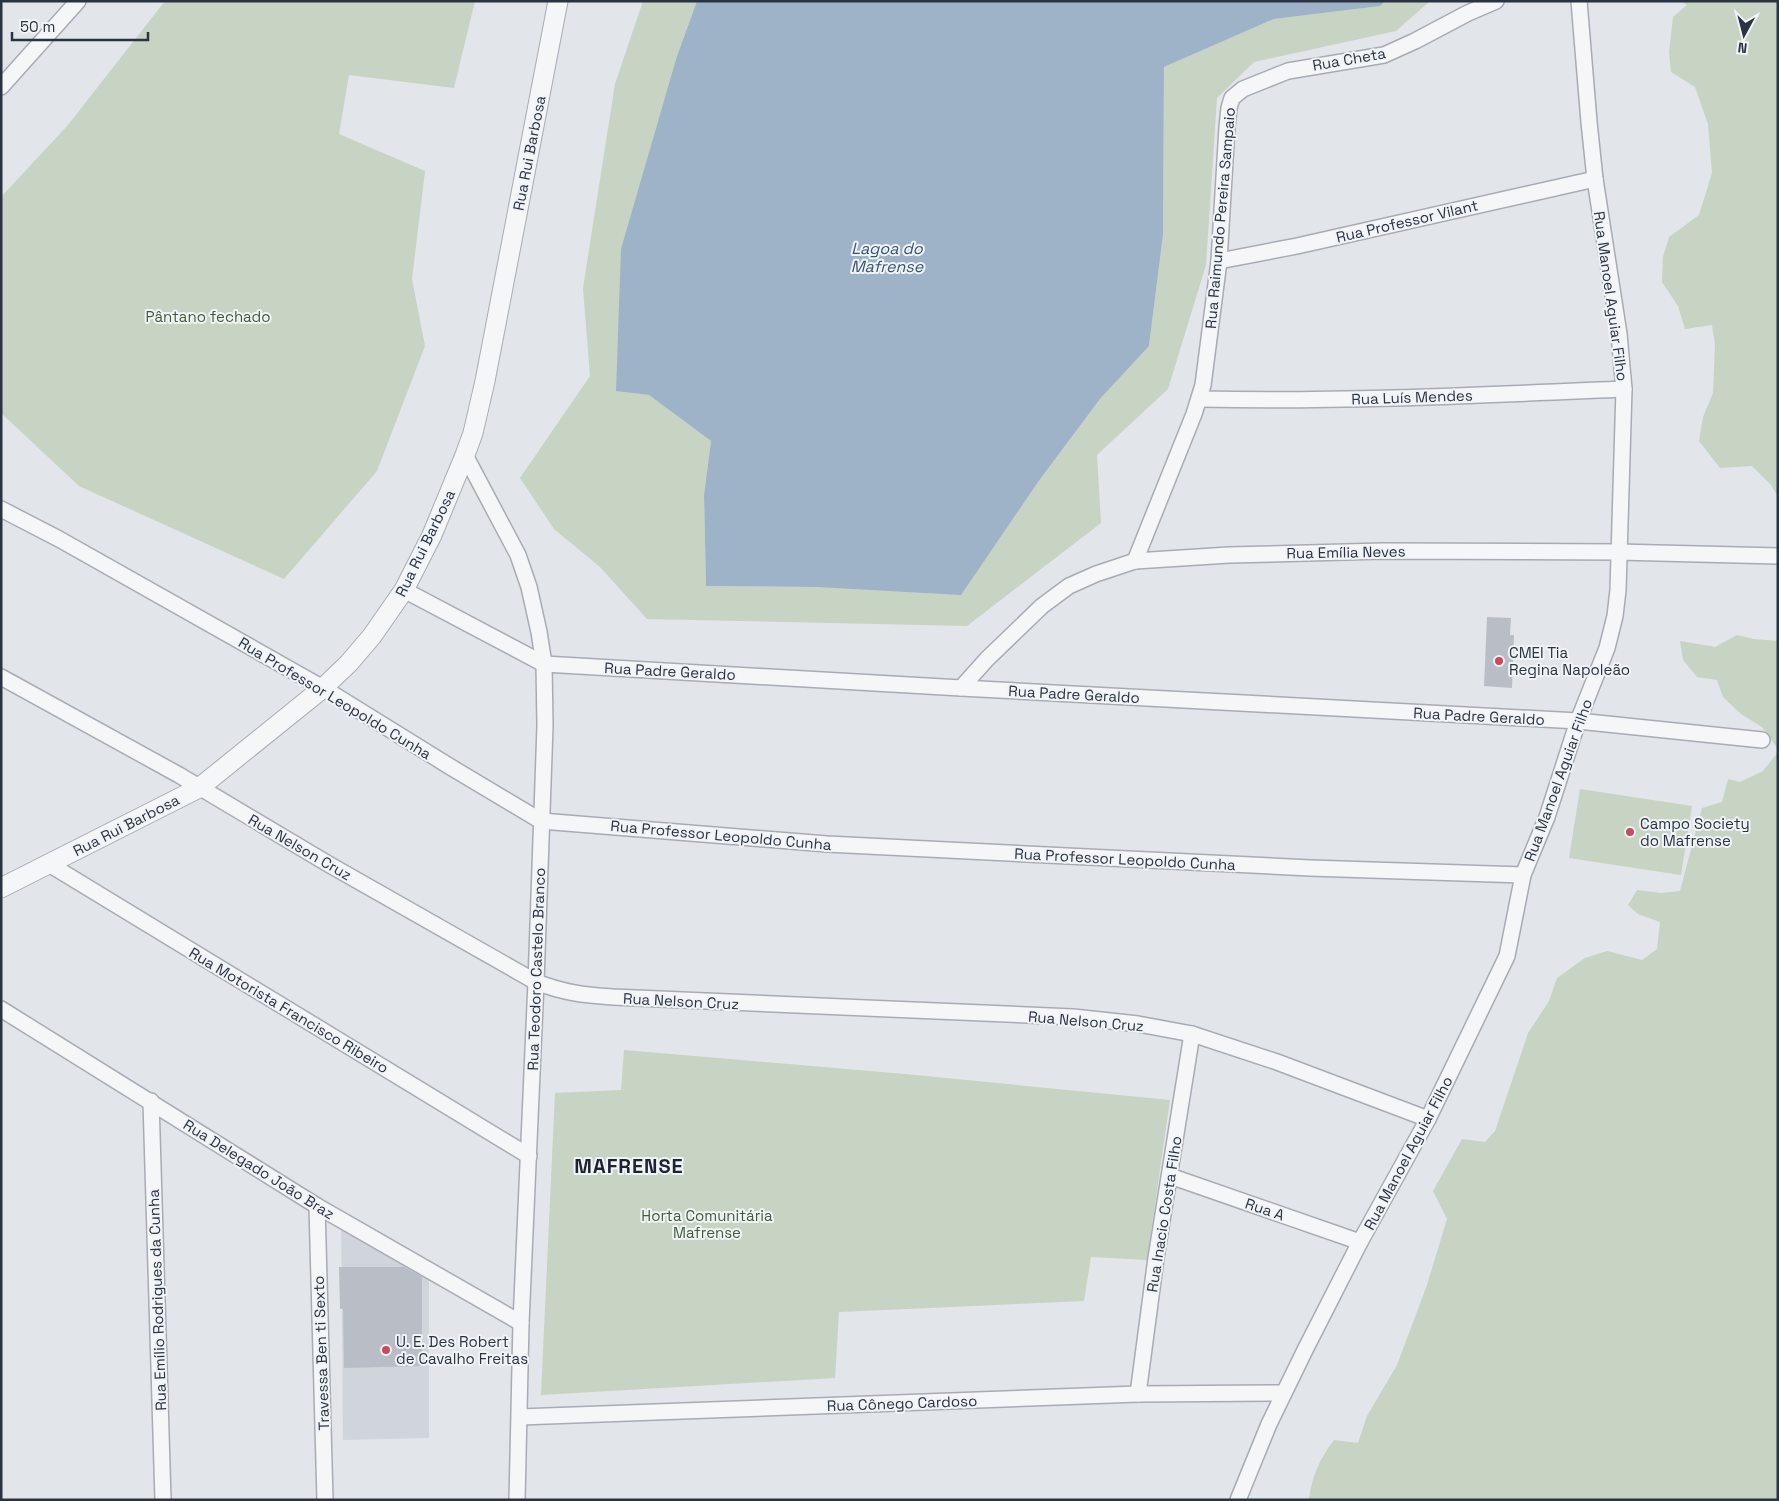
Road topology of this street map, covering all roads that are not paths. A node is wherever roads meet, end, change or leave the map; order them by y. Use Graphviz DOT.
graph roads {
  1 [pos="78,1"];
  2 [pos="558,1"];
  3 [pos="1496,1"];
  4 [pos="1579,1"];
  5 [pos="1253,85"];
  6 [pos="1,87"];
  7 [pos="1595,180"];
  8 [pos="1220,261"];
  9 [pos="1624,389"];
  10 [pos="1200,399"];
  11 [pos="465,455"];
  12 [pos="1,509"];
  13 [pos="1618,552"];
  14 [pos="1778,556"];
  15 [pos="1135,561"];
  16 [pos="404,590"];
  17 [pos="544,664"];
  18 [pos="1,677"];
  19 [pos="323,688"];
  20 [pos="961,688"];
  21 [pos="1578,721"];
  22 [pos="1762,740"];
  23 [pos="200,788"];
  24 [pos="541,821"];
  25 [pos="49,864"];
  26 [pos="1523,875"];
  27 [pos="1,888"];
  28 [pos="536,982"];
  29 [pos="1,1008"];
  30 [pos="1192,1034"];
  31 [pos="151,1101"];
  32 [pos="1428,1119"];
  33 [pos="529,1156"];
  34 [pos="1170,1176"];
  35 [pos="317,1206"];
  36 [pos="1360,1242"];
  37 [pos="521,1323"];
  38 [pos="1284,1393"];
  39 [pos="1138,1394"];
  40 [pos="520,1418"];
  41 [pos="163,1500"];
  42 [pos="325,1500"];
  43 [pos="518,1500"];
  44 [pos="1238,1500"];
  1 -- 6 [label="street"];
  2 -- 11 [label="street, Rua Rui Barbosa"];
  3 -- 5 [label="street, Rua Cheta"];
  4 -- 7 [label="street, Rua Manoel Aguiar Filho"];
  5 -- 8 [label="street, Rua Raimundo Pereira Sampaio"];
  7 -- 8 [label="street, Rua Professor Vilant"];
  7 -- 9 [label="street, Rua Manoel Aguiar Filho"];
  8 -- 10 [label="street, Rua Raimundo Pereira Sampaio"];
  9 -- 10 [label="street, Rua Luís Mendes"];
  9 -- 13 [label="street, Rua Manoel Aguiar Filho"];
  10 -- 15 [label="street, Rua Raimundo Pereira Sampaio"];
  11 -- 16 [label="street, Rua Rui Barbosa"];
  11 -- 17 [label="street, Rua Teodoro Castelo Branco"];
  12 -- 19 [label="street, Rua Professor Leopoldo Cunha"];
  13 -- 14 [label="street, Rua Emília Neves"];
  13 -- 15 [label="street, Rua Emília Neves"];
  13 -- 21 [label="street, Rua Manoel Aguiar Filho"];
  15 -- 20 [label="street, Rua Emília Neves"];
  16 -- 17 [label="street, Rua Padre Geraldo"];
  16 -- 19 [label="street, Rua Rui Barbosa"];
  17 -- 20 [label="street, Rua Padre Geraldo"];
  17 -- 24 [label="street, Rua Teodoro Castelo Branco"];
  18 -- 23 [label="street, Rua Nelson Cruz"];
  19 -- 23 [label="street, Rua Rui Barbosa"];
  19 -- 24 [label="street, Rua Professor Leopoldo Cunha"];
  20 -- 21 [label="street, Rua Padre Geraldo"];
  21 -- 22 [label="street, Rua Padre Geraldo"];
  21 -- 26 [label="street, Rua Manoel Aguiar Filho"];
  23 -- 25 [label="street, Rua Rui Barbosa"];
  23 -- 28 [label="street, Rua Nelson Cruz"];
  24 -- 26 [label="street, Rua Professor Leopoldo Cunha"];
  24 -- 28 [label="street, Rua Teodoro Castelo Branco"];
  25 -- 27 [label="street, Rua Rui Barbosa"];
  25 -- 33 [label="street, Rua Motorista Francisco Ribeiro"];
  26 -- 32 [label="street, Rua Manoel Aguiar Filho"];
  28 -- 30 [label="street, Rua Nelson Cruz"];
  28 -- 33 [label="street, Rua Teodoro Castelo Branco"];
  29 -- 31 [label="street, Rua Delegado João Braz"];
  30 -- 32 [label="street, Rua Nelson Cruz"];
  30 -- 34 [label="street, Rua Inacio Costa Filho"];
  31 -- 35 [label="street, Rua Delegado João Braz"];
  31 -- 41 [label="street, Rua Emílio Rodrigues da Cunha"];
  32 -- 36 [label="street, Rua Manoel Aguiar Filho"];
  33 -- 37 [label="street, Rua Teodoro Castelo Branco"];
  34 -- 36 [label="street, Rua A"];
  34 -- 39 [label="street, Rua Inacio Costa Filho"];
  35 -- 37 [label="street, Rua Delegado João Braz"];
  35 -- 42 [label="street, Travessa Ben ti Sexto"];
  36 -- 38 [label="street, Rua Manoel Aguiar Filho"];
  37 -- 40 [label="street, Rua Teodoro Castelo Branco"];
  38 -- 39 [label="street, Rua Cônego Cardoso"];
  38 -- 44 [label="street, Rua Manoel Aguiar Filho"];
  39 -- 40 [label="street, Rua Cônego Cardoso"];
  40 -- 43 [label="street, Rua Teodoro Castelo Branco"];
}
